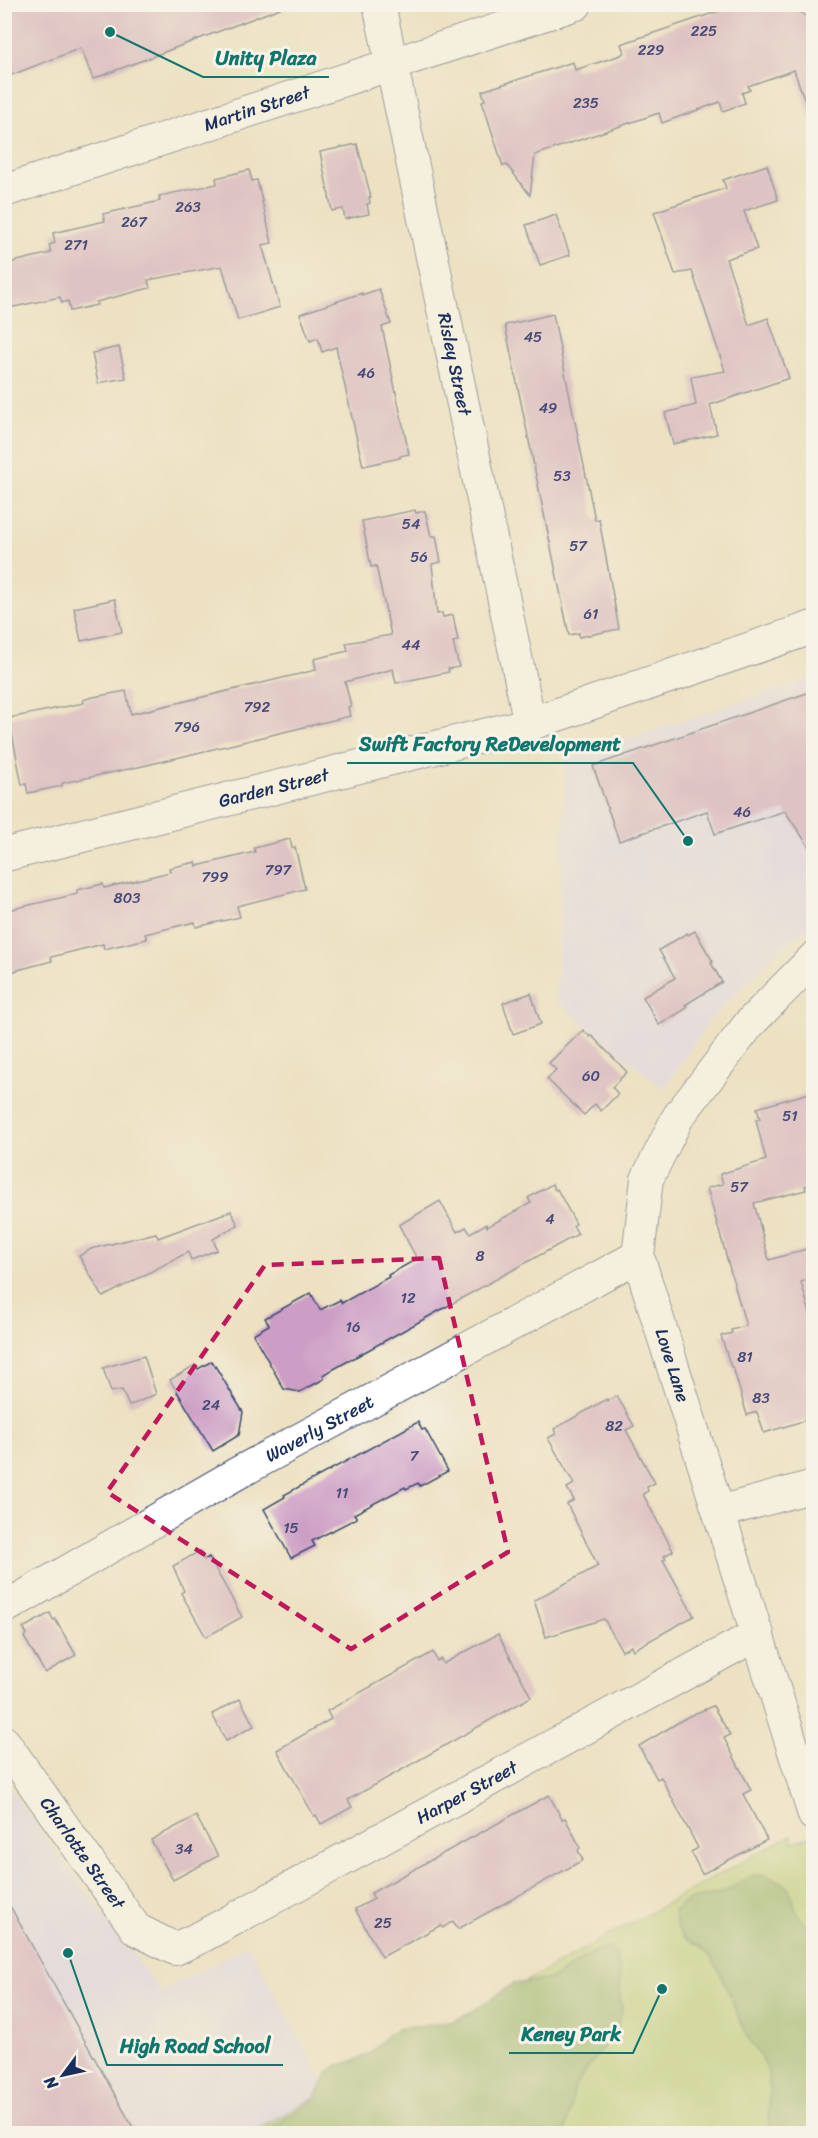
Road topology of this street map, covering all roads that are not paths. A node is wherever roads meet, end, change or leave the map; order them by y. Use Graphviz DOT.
graph roads {
  1 [pos="379,4"];
  2 [pos="576,4"];
  3 [pos="393,64"];
  4 [pos="4,191"];
  5 [pos="813,627"];
  6 [pos="530,724"];
  7 [pos="4,855"];
  8 [pos="813,958"];
  9 [pos="638,1256"];
  10 [pos="813,1486"];
  11 [pos="719,1512"];
  12 [pos="4,1608"];
  13 [pos="758,1634"];
  14 [pos="4,1742"];
  15 [pos="813,1815"];
  16 [pos="175,1949"];
  1 -- 3 [label="street, Risley Street"];
  2 -- 3 [label="street, Martin Street"];
  3 -- 4 [label="street, Martin Street"];
  3 -- 6 [label="street, Risley Street"];
  5 -- 6 [label="street, Garden Street"];
  6 -- 7 [label="street, Garden Street"];
  8 -- 9 [label="street, Love Lane"];
  9 -- 11 [label="street, Love Lane"];
  9 -- 12 [label="street, Waverly Street"];
  10 -- 11 [label="street"];
  11 -- 13 [label="street, Love Lane"];
  13 -- 15 [label="street, Love Lane"];
  13 -- 16 [label="street, Harper Street"];
  14 -- 16 [label="street, Charlotte Street"];
}
